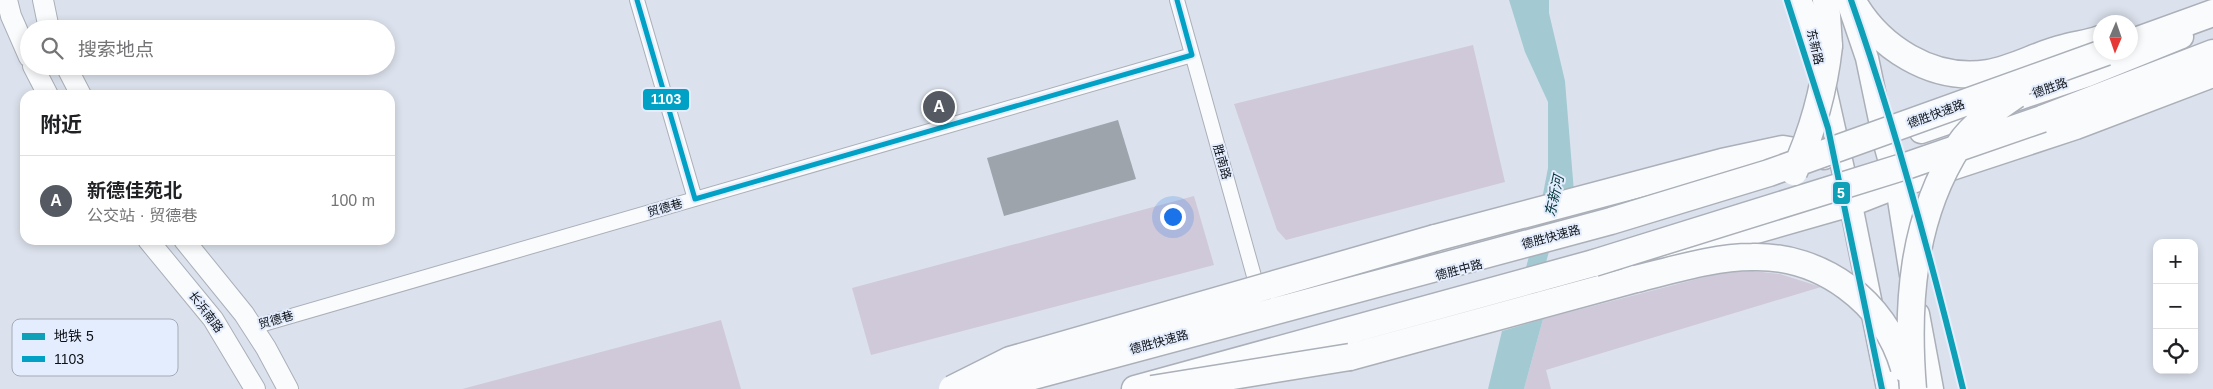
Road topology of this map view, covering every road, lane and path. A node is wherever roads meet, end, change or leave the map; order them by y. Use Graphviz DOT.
graph roads {
  1 [pos="7,0"];
  2 [pos="43,0"];
  3 [pos="637,0"];
  4 [pos="1177,0"];
  5 [pos="1800,0"];
  6 [pos="1826,0"];
  7 [pos="1847,0"];
  8 [pos="1852,0"];
  9 [pos="2203,0"];
  10 [pos="2213,13"];
  11 [pos="47,20"];
  12 [pos="2138,25"];
  13 [pos="2213,25"];
  14 [pos="20,36"];
  15 [pos="2138,41"];
  16 [pos="2093,46"];
  17 [pos="2093,47"];
  18 [pos="2093,47"];
  19 [pos="2213,53"];
  20 [pos="1192,55"];
  21 [pos="38,75"];
  22 [pos="71,75"];
  23 [pos="2213,76"];
  24 [pos="46,90"];
  25 [pos="78,90"];
  26 [pos="1885,144"];
  27 [pos="1839,159"];
  28 [pos="1898,187"];
  29 [pos="695,199"];
  30 [pos="1851,205"];
  31 [pos="152,245"];
  32 [pos="188,245"];
  33 [pos="1636,279"];
  34 [pos="1268,323"];
  35 [pos="253,327"];
  36 [pos="255,389"];
  37 [pos="288,389"];
  38 [pos="952,389"];
  39 [pos="985,389"];
  40 [pos="1030,389"];
  41 [pos="1135,389"];
  42 [pos="1152,389"];
  43 [pos="1190,389"];
  44 [pos="1888,389"];
  45 [pos="1912,389"];
  46 [pos="1932,389"];
  1 -- 14 [label="main road"];
  2 -- 11 [label="main road"];
  3 -- 29 [label="street"];
  4 -- 20 [label="street, 胜南路"];
  5 -- 27 [label="main road, 东新路"];
  6 -- 33 [label="highway, bridge"];
  7 -- 26 [label="main road"];
  8 -- 16 [label="highway"];
  9 -- 12 [label="highway"];
  10 -- 15 [label="highway"];
  13 -- 26 [label="main road, 德胜路"];
  17 -- 39 [label="highway, 德胜快速路, bridge"];
  18 -- 45 [label="highway, bridge"];
  19 -- 41 [label="highway, bridge"];
  20 -- 29 [label="street, 贸德巷"];
  20 -- 34 [label="street, 胜南路"];
  21 -- 24 [label="main road"];
  22 -- 25 [label="main road"];
  23 -- 28 [label="main road"];
  26 -- 27 [label="main road, 德胜中路"];
  26 -- 28 [label="main road"];
  27 -- 30 [label="main road, 东新路"];
  27 -- 34 [label="main road, 德胜中路"];
  27 -- 38 [label="highway, bridge"];
  28 -- 30 [label="main road"];
  28 -- 46 [label="main road"];
  29 -- 35 [label="street, 贸德巷"];
  30 -- 43 [label="main road"];
  30 -- 44 [label="main road, 东新路"];
  31 -- 36 [label="main road, 长浜南路"];
  32 -- 35 [label="main road"];
  33 -- 42 [label="highway, bridge"];
  33 -- 45 [label="highway, bridge"];
  34 -- 40 [label="main road, 德胜中路"];
  35 -- 37 [label="main road"];
}
